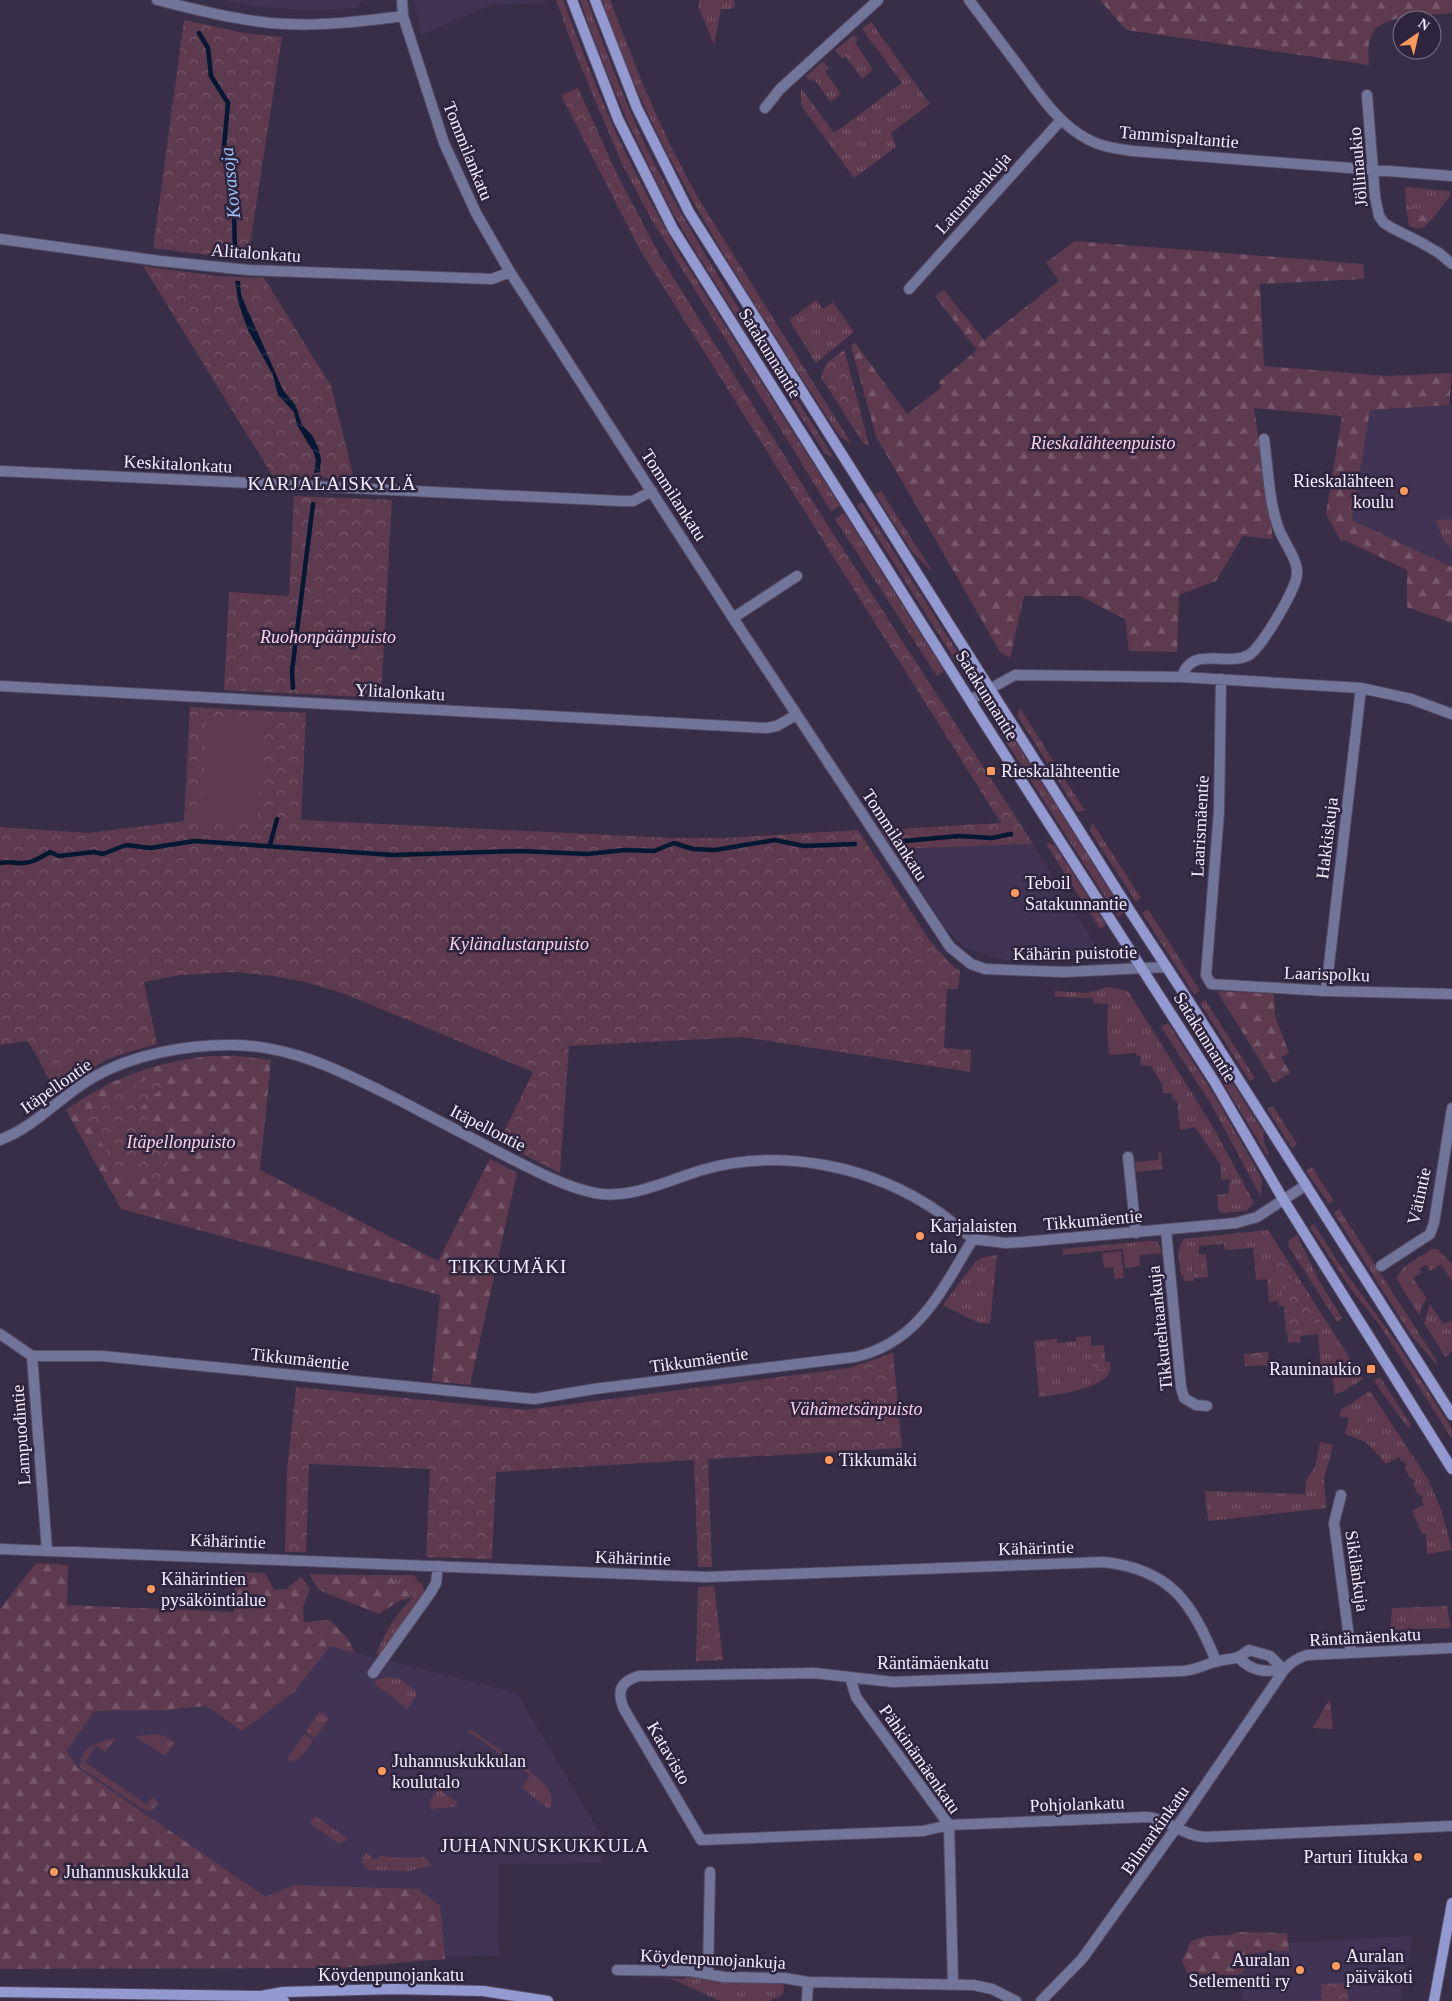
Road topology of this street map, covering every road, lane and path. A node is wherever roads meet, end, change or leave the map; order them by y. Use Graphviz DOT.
graph roads {
  1 [pos="157,0"];
  2 [pos="402,0"];
  3 [pos="572,0"];
  4 [pos="595,0"];
  5 [pos="878,0"];
  6 [pos="969,0"];
  7 [pos="403,16"];
  8 [pos="1367,95"];
  9 [pos="765,108"];
  10 [pos="1061,120"];
  11 [pos="1374,170"];
  12 [pos="1452,176"];
  13 [pos="0,238"];
  14 [pos="1452,264"];
  15 [pos="510,272"];
  16 [pos="909,289"];
  17 [pos="1264,438"];
  18 [pos="0,471"];
  19 [pos="652,491"];
  20 [pos="797,576"];
  21 [pos="733,618"];
  22 [pos="1182,677"];
  23 [pos="1221,679"];
  24 [pos="0,686"];
  25 [pos="989,688"];
  26 [pos="1361,688"];
  27 [pos="970,700"];
  28 [pos="1452,714"];
  29 [pos="796,716"];
  30 [pos="1166,966"];
  31 [pos="1142,968"];
  32 [pos="985,969"];
  33 [pos="1206,975"];
  34 [pos="1326,991"];
  35 [pos="1452,994"];
  36 [pos="1452,1108"];
  37 [pos="0,1140"];
  38 [pos="1128,1157"];
  39 [pos="1306,1185"];
  40 [pos="1284,1200"];
  41 [pos="1166,1230"];
  42 [pos="1136,1233"];
  43 [pos="973,1239"];
  44 [pos="1381,1266"];
  45 [pos="0,1334"];
  46 [pos="32,1356"];
  47 [pos="1208,1406"];
  48 [pos="1452,1415"];
  49 [pos="1452,1469"];
  50 [pos="1341,1494"];
  51 [pos="0,1549"];
  52 [pos="47,1550"];
  53 [pos="438,1566"];
  54 [pos="1452,1648"];
  55 [pos="1351,1653"];
  56 [pos="1239,1658"];
  57 [pos="1216,1661"];
  58 [pos="1284,1670"];
  59 [pos="373,1673"];
  60 [pos="850,1677"];
  61 [pos="626,1681"];
  62 [pos="948,1825"];
  63 [pos="1452,1826"];
  64 [pos="1176,1828"];
  65 [pos="700,1840"];
  66 [pos="710,1872"];
  67 [pos="1452,1903"];
  68 [pos="617,1970"];
  69 [pos="708,1974"];
  70 [pos="808,1982"];
  71 [pos="953,1983"];
  72 [pos="0,1992"];
  73 [pos="187,1996"];
  74 [pos="261,1996"];
  75 [pos="521,1998"];
  76 [pos="160,2001"];
  77 [pos="284,2001"];
  78 [pos="491,2001"];
  79 [pos="548,2001"];
  80 [pos="807,2001"];
  81 [pos="1016,2001"];
  82 [pos="1041,2001"];
  83 [pos="1434,2001"];
  1 -- 7 [label="street"];
  2 -- 7 [label="street, Tommilankatu"];
  3 -- 27 [label="main road, Satakunnantie"];
  4 -- 25 [label="main road, Satakunnantie"];
  5 -- 9 [label="street"];
  6 -- 10 [label="street, Tammispaltantie"];
  7 -- 15 [label="street, Tommilankatu"];
  8 -- 11 [label="street, Jöllinaukio"];
  10 -- 11 [label="street, Tammispaltantie"];
  10 -- 16 [label="street, Latumäenkuja"];
  11 -- 12 [label="street, Tammispaltantie"];
  11 -- 14 [label="street, Jöllinaukio"];
  13 -- 15 [label="street, Alitalonkatu"];
  15 -- 19 [label="street, Tommilankatu"];
  17 -- 22 [label="street"];
  18 -- 19 [label="street, Keskitalonkatu"];
  19 -- 21 [label="street, Tommilankatu"];
  20 -- 21 [label="street"];
  21 -- 29 [label="street, Tommilankatu"];
  22 -- 23 [label="street"];
  22 -- 25 [label="street"];
  23 -- 26 [label="street"];
  23 -- 33 [label="street, Laarismäentie"];
  24 -- 29 [label="street, Ylitalonkatu"];
  25 -- 27 [label="street"];
  25 -- 30 [label="main road, Satakunnantie"];
  26 -- 28 [label="street"];
  26 -- 34 [label="street, Hakkiskuja"];
  27 -- 31 [label="main road, Satakunnantie"];
  29 -- 32 [label="street, Tommilankatu"];
  30 -- 31 [label="street, Kähärin puistotie"];
  30 -- 39 [label="main road, Satakunnantie"];
  31 -- 32 [label="street, Kähärin puistotie"];
  31 -- 40 [label="main road, Satakunnantie"];
  33 -- 34 [label="street, Laarispolku"];
  34 -- 35 [label="street, Laarispolku"];
  36 -- 44 [label="street, Vätintie"];
  37 -- 43 [label="street, Itäpellontie"];
  38 -- 42 [label="street"];
  39 -- 40 [label="street, Tikkumäentie"];
  39 -- 48 [label="main road, Satakunnantie"];
  40 -- 41 [label="street, Tikkumäentie"];
  40 -- 49 [label="main road, Satakunnantie"];
  41 -- 42 [label="street, Tikkumäentie"];
  41 -- 47 [label="street, Tikkutehtaankuja"];
  42 -- 43 [label="street, Tikkumäentie"];
  43 -- 46 [label="street, Tikkumäentie"];
  45 -- 46 [label="street"];
  46 -- 52 [label="street, Lampuodintie"];
  50 -- 55 [label="street, Sikilänkuja"];
  51 -- 52 [label="street, Kähärintie"];
  52 -- 53 [label="street, Kähärintie"];
  53 -- 57 [label="street, Kähärintie"];
  53 -- 59 [label="street"];
  54 -- 55 [label="street, Räntämäenkatu"];
  55 -- 58 [label="street, Räntämäenkatu"];
  56 -- 57 [label="street, Räntämäenkatu"];
  56 -- 58 [label="street"];
  56 -- 58 [label="street, Räntämäenkatu"];
  57 -- 60 [label="street, Räntämäenkatu"];
  58 -- 64 [label="street, Bilmarkinkatu"];
  60 -- 61 [label="street, Räntämäenkatu"];
  60 -- 62 [label="street, Pähkinämäenkatu"];
  61 -- 65 [label="street, Katavisto"];
  62 -- 64 [label="street, Pohjolankatu"];
  62 -- 65 [label="street, Pohjolankatu"];
  62 -- 71 [label="street, Pähkinämäenkatu"];
  63 -- 64 [label="street, Pohjolankatu"];
  64 -- 82 [label="street, Bilmarkinkatu"];
  66 -- 69 [label="street"];
  67 -- 83 [label="main road"];
  68 -- 69 [label="street, Köydenpunojankuja"];
  69 -- 70 [label="street, Köydenpunojankuja"];
  70 -- 71 [label="street"];
  70 -- 80 [label="street"];
  71 -- 81 [label="street"];
  72 -- 73 [label="main road, Köydenpunojankatu"];
  73 -- 74 [label="main road, Köydenpunojankatu"];
  73 -- 76 [label="main road, Köydenpunojankatu"];
  74 -- 75 [label="main road, Köydenpunojankatu"];
  74 -- 77 [label="main road, Köydenpunojankatu"];
  75 -- 78 [label="main road, Köydenpunojankatu"];
  75 -- 79 [label="main road, Köydenpunojankatu"];
}
